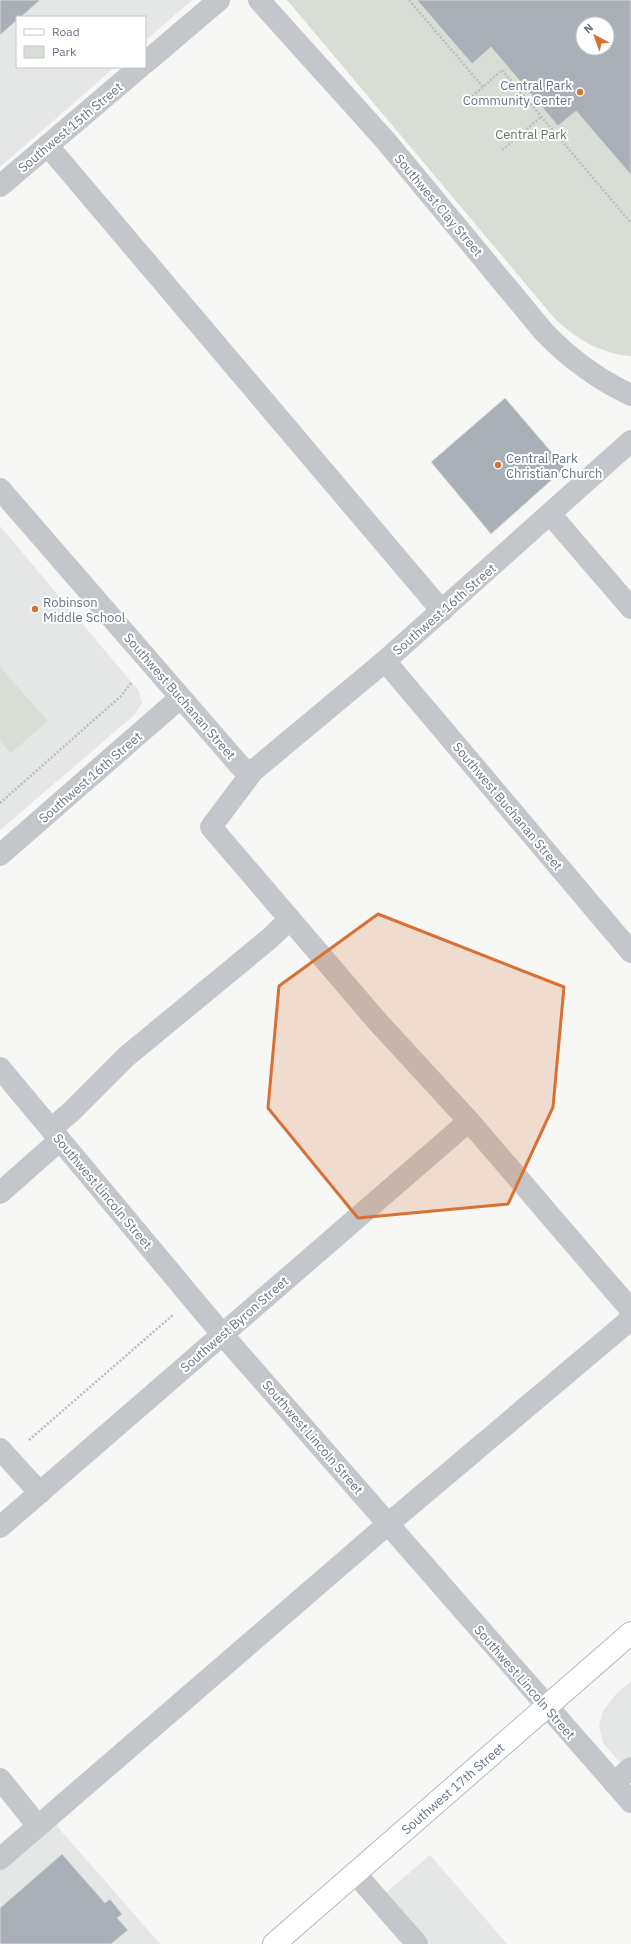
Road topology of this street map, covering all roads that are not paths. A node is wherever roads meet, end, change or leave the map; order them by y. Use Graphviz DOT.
graph roads {
  1 [pos="219,0"];
  2 [pos="259,0"];
  3 [pos="146,62"];
  4 [pos="139,68"];
  5 [pos="48,146"];
  6 [pos="0,186"];
  7 [pos="631,395"];
  8 [pos="631,441"];
  9 [pos="0,489"];
  10 [pos="551,515"];
  11 [pos="631,608"];
  12 [pos="442,611"];
  13 [pos="385,661"];
  14 [pos="180,698"];
  15 [pos="253,771"];
  16 [pos="0,855"];
  17 [pos="290,919"];
  18 [pos="631,952"];
  19 [pos="0,1068"];
  20 [pos="469,1121"];
  21 [pos="56,1134"];
  22 [pos="0,1193"];
  23 [pos="631,1310"];
  24 [pos="631,1319"];
  25 [pos="222,1334"];
  26 [pos="4,1454"];
  27 [pos="40,1493"];
  28 [pos="388,1524"];
  29 [pos="0,1527"];
  30 [pos="631,1633"];
  31 [pos="547,1706"];
  32 [pos="631,1768"];
  33 [pos="0,1779"];
  34 [pos="614,1783"];
  35 [pos="631,1802"];
  36 [pos="38,1826"];
  37 [pos="0,1859"];
  38 [pos="356,1873"];
  39 [pos="274,1944"];
  40 [pos="417,1944"];
  1 -- 3 [label="street"];
  2 -- 7 [label="street, Southwest Clay Street"];
  4 -- 5 [label="street, Southwest 15th Street"];
  5 -- 6 [label="street, Southwest 15th Street"];
  5 -- 12 [label="street"];
  8 -- 10 [label="street, Southwest 16th Street"];
  9 -- 14 [label="street, Southwest Buchanan Street"];
  10 -- 11 [label="street"];
  10 -- 12 [label="street, Southwest 16th Street"];
  12 -- 13 [label="street, Southwest 16th Street"];
  13 -- 15 [label="street, Southwest 16th Street"];
  13 -- 18 [label="street, Southwest Buchanan Street"];
  14 -- 15 [label="street, Southwest Buchanan Street"];
  14 -- 16 [label="street, Southwest 16th Street"];
  15 -- 17 [label="street, Southwest 16th Street"];
  17 -- 20 [label="street"];
  17 -- 21 [label="street"];
  19 -- 21 [label="street, Southwest Lincoln Street"];
  20 -- 23 [label="street"];
  20 -- 25 [label="street, Southwest Byron Street"];
  21 -- 22 [label="street"];
  21 -- 25 [label="street, Southwest Lincoln Street"];
  24 -- 28 [label="street"];
  25 -- 27 [label="street, Southwest Byron Street"];
  25 -- 28 [label="street, Southwest Lincoln Street"];
  26 -- 27 [label="street"];
  27 -- 29 [label="street, Southwest Byron Street"];
  28 -- 31 [label="street, Southwest Lincoln Street"];
  28 -- 36 [label="street"];
  30 -- 31 [label="main road, Southwest 17th Street"];
  31 -- 34 [label="street, Southwest Lincoln Street"];
  31 -- 38 [label="main road, Southwest 17th Street"];
  32 -- 34 [label="street"];
  33 -- 36 [label="street"];
  34 -- 35 [label="street, Southwest Lincoln Street"];
  36 -- 37 [label="street"];
  38 -- 39 [label="main road, Southwest 17th Street"];
  38 -- 40 [label="street"];
}
